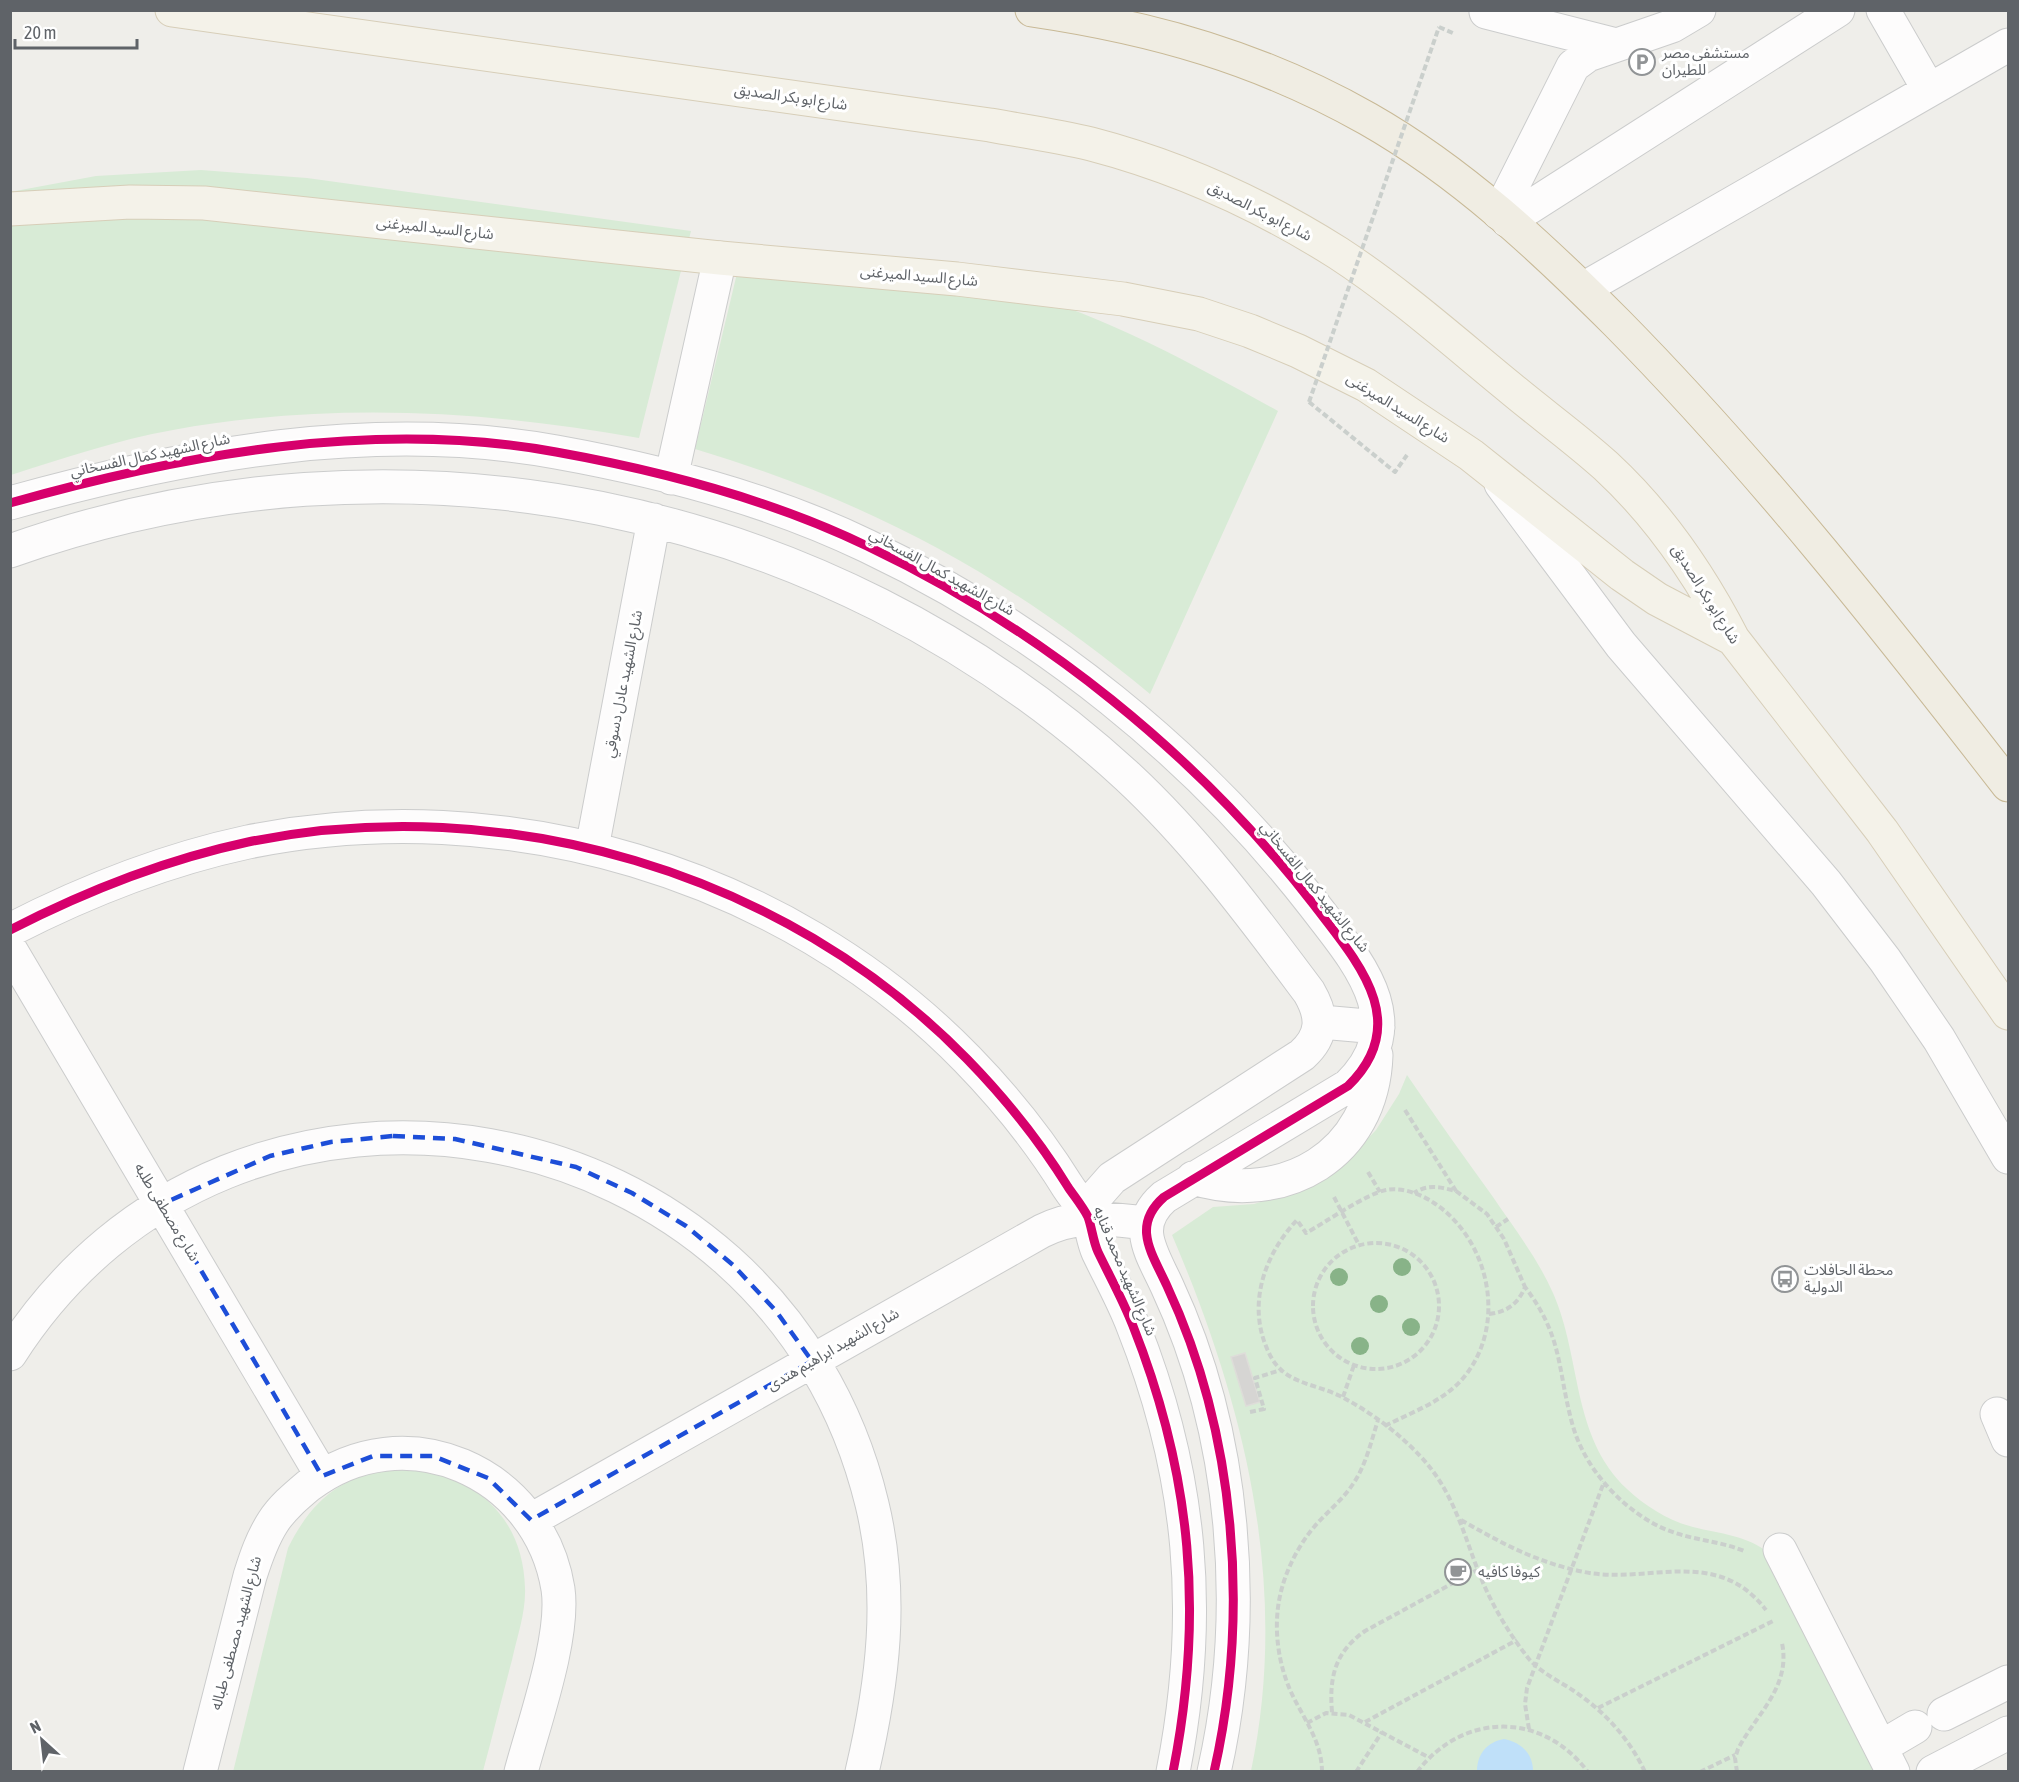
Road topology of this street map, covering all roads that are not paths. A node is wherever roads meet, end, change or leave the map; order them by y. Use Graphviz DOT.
graph roads {
  1 [pos="171,10"];
  2 [pos="1032,10"];
  3 [pos="1699,10"];
  4 [pos="1838,10"];
  5 [pos="1883,10"];
  6 [pos="1486,12"];
  7 [pos="1616,45"];
  8 [pos="2008,45"];
  9 [pos="1929,90"];
  10 [pos="10,209"];
  11 [pos="1504,217"];
  12 [pos="720,258"];
  13 [pos="1583,289"];
  14 [pos="1491,470"];
  15 [pos="671,478"];
  16 [pos="10,504"];
  17 [pos="654,520"];
  18 [pos="10,551"];
  19 [pos="1733,639"];
  20 [pos="2008,785"];
  21 [pos="592,848"];
  22 [pos="10,930"];
  23 [pos="10,949"];
  24 [pos="2008,1013"];
  25 [pos="1320,1022"];
  26 [pos="1377,1036"];
  27 [pos="2008,1157"];
  28 [pos="1193,1178"];
  29 [pos="162,1204"];
  30 [pos="1088,1218"];
  31 [pos="1146,1223"];
  32 [pos="10,1354"];
  33 [pos="812,1361"];
  34 [pos="322,1476"];
  35 [pos="531,1520"];
  36 [pos="1767,1553"];
  37 [pos="2008,1682"];
  38 [pos="2008,1733"];
  39 [pos="1887,1759"];
  40 [pos="200,1772"];
  41 [pos="521,1772"];
  42 [pos="862,1772"];
  43 [pos="1173,1772"];
  44 [pos="1214,1772"];
  45 [pos="1933,1772"];
  1 -- 19 [label="main road, شارع ابو بكر الصديق"];
  2 -- 11 [label="highway"];
  3 -- 7 [label="street"];
  4 -- 11 [label="street"];
  5 -- 9 [label="street"];
  6 -- 7 [label="street"];
  7 -- 11 [label="street"];
  8 -- 9 [label="street"];
  9 -- 13 [label="street"];
  10 -- 12 [label="main road, شارع السيد الميرغنى"];
  11 -- 13 [label="highway"];
  12 -- 14 [label="main road, شارع السيد الميرغنى"];
  12 -- 15 [label="street"];
  13 -- 20 [label="highway"];
  14 -- 19 [label="main road, شارع السيد الميرغنى"];
  14 -- 27 [label="street"];
  15 -- 16 [label="street, شارع الشهيد كمال الفسخاني"];
  15 -- 26 [label="street, شارع الشهيد كمال الفسخاني"];
  17 -- 18 [label="street"];
  17 -- 21 [label="street, شارع الشهيد عادل دسوقي"];
  17 -- 25 [label="street"];
  19 -- 24 [label="main road, شارع ابو بكر الصديق"];
  21 -- 22 [label="street, شارع الشهيد محمد قنايه"];
  21 -- 30 [label="street, شارع الشهيد محمد قنايه"];
  23 -- 29 [label="street, شارع مصطفى طلبه"];
  25 -- 26 [label="street"];
  25 -- 30 [label="street"];
  26 -- 28 [label="street"];
  26 -- 28 [label="street, شارع الشهيد كمال الفسخاني"];
  28 -- 31 [label="street"];
  29 -- 32 [label="street"];
  29 -- 33 [label="street"];
  29 -- 34 [label="street, شارع مصطفى طلبه"];
  30 -- 31 [label="street, شارع الشهيد ابراهيم هندى"];
  30 -- 33 [label="street, شارع الشهيد ابراهيم هندى"];
  30 -- 43 [label="street, شارع الشهيد محمد قنايه"];
  31 -- 44 [label="street"];
  33 -- 35 [label="street, شارع الشهيد ابراهيم هندى"];
  33 -- 42 [label="street"];
  34 -- 35 [label="street, شارع الشهيد مصطفى طباله"];
  34 -- 40 [label="street, شارع الشهيد مصطفى طباله"];
  35 -- 41 [label="street, شارع الشهيد مصطفى طباله"];
  36 -- 39 [label="street"];
  37 -- 39 [label="street"];
  38 -- 45 [label="street"];
}
